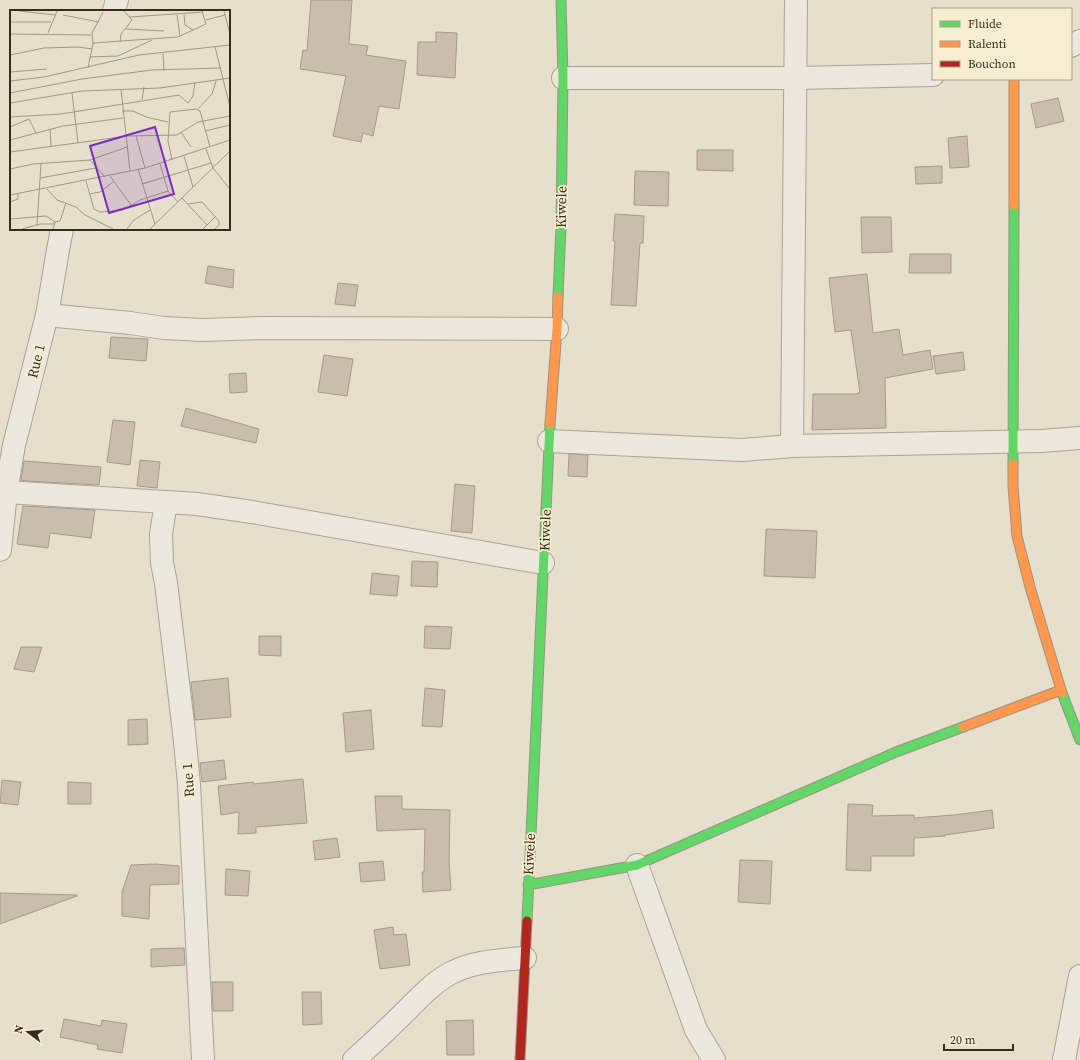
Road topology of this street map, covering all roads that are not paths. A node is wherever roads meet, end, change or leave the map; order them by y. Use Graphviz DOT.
graph roads {
  1 [pos="117,0"];
  2 [pos="562,0"];
  3 [pos="796,0"];
  4 [pos="114,10"];
  5 [pos="932,75"];
  6 [pos="563,78"];
  7 [pos="795,78"];
  8 [pos="1014,80"];
  9 [pos="62,230"];
  10 [pos="47,315"];
  11 [pos="557,329"];
  12 [pos="1080,438"];
  13 [pos="548,441"];
  14 [pos="1014,441"];
  15 [pos="792,446"];
  16 [pos="3,491"];
  17 [pos="166,502"];
  18 [pos="0,550"];
  19 [pos="543,563"];
  20 [pos="1061,690"];
  21 [pos="1080,740"];
  22 [pos="637,865"];
  23 [pos="528,885"];
  24 [pos="525,958"];
  25 [pos="1080,976"];
  26 [pos="203,1060"];
  27 [pos="354,1060"];
  28 [pos="520,1060"];
  29 [pos="714,1060"];
  30 [pos="1064,1060"];
  1 -- 4 [label="street"];
  2 -- 6 [label="street, Kiwele"];
  3 -- 7 [label="street"];
  5 -- 7 [label="street"];
  6 -- 7 [label="street"];
  6 -- 11 [label="street, Kiwele"];
  7 -- 15 [label="street"];
  8 -- 14 [label="street"];
  9 -- 10 [label="street, Rue 1"];
  10 -- 11 [label="street"];
  10 -- 16 [label="street, Rue 1"];
  11 -- 13 [label="street, Kiwele"];
  12 -- 14 [label="street"];
  13 -- 15 [label="street"];
  13 -- 19 [label="street, Kiwele"];
  14 -- 15 [label="street"];
  14 -- 20 [label="street"];
  16 -- 17 [label="street"];
  16 -- 18 [label="street, Rue 1"];
  17 -- 19 [label="street"];
  17 -- 26 [label="street, Rue 1"];
  19 -- 23 [label="street, Kiwele"];
  20 -- 21 [label="street"];
  20 -- 22 [label="street"];
  22 -- 23 [label="street"];
  22 -- 29 [label="street"];
  23 -- 24 [label="street, Kiwele"];
  24 -- 27 [label="street"];
  24 -- 28 [label="street, Kiwele"];
  25 -- 30 [label="street"];
}
